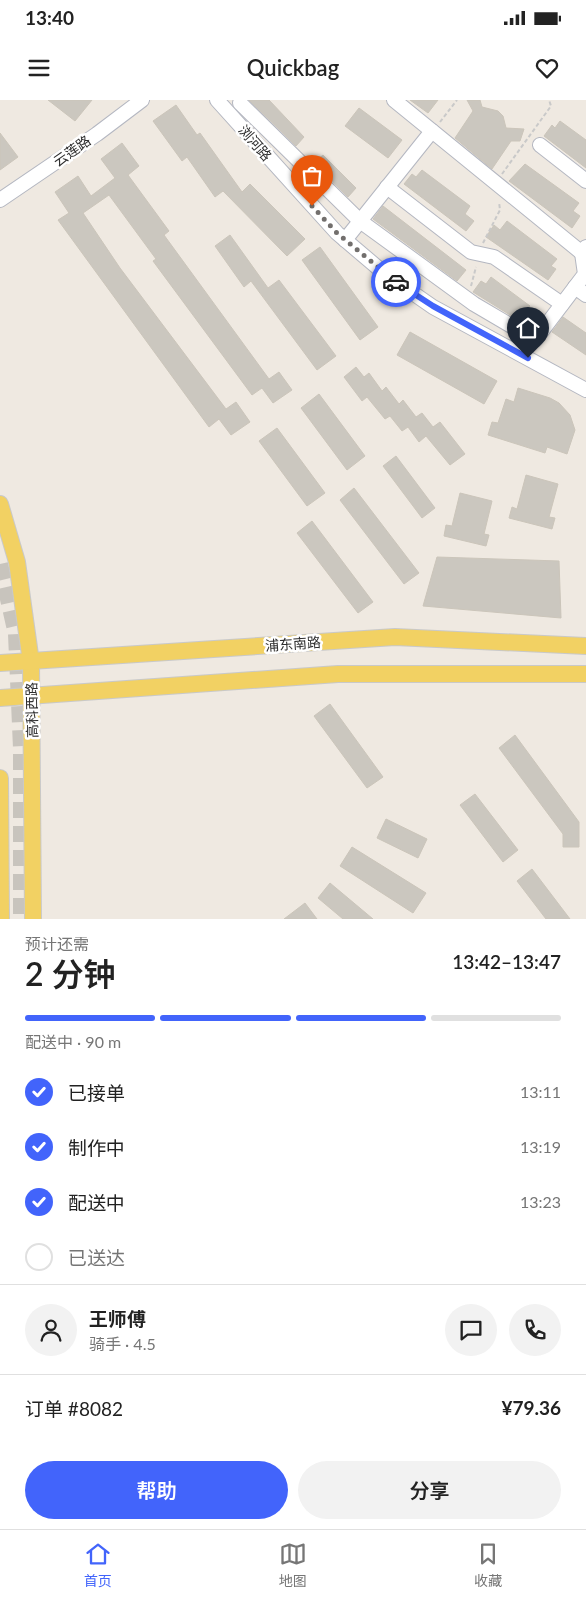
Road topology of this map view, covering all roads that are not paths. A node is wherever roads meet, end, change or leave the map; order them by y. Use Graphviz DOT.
graph roads {
  1 [pos="142,100"];
  2 [pos="217,100"];
  3 [pos="394,100"];
  4 [pos="240,103"];
  5 [pos="432,131"];
  6 [pos="540,145"];
  7 [pos="586,181"];
  8 [pos="387,187"];
  9 [pos="0,200"];
  10 [pos="360,221"];
  11 [pos="345,240"];
  12 [pos="584,250"];
  13 [pos="580,291"];
  14 [pos="562,304"];
  15 [pos="586,390"];
  16 [pos="0,504"];
  17 [pos="586,646"];
  18 [pos="30,662"];
  19 [pos="0,663"];
  20 [pos="586,674"];
  21 [pos="32,696"];
  22 [pos="0,698"];
  23 [pos="0,778"];
  24 [pos="1,833"];
  25 [pos="1,919"];
  26 [pos="5,919"];
  27 [pos="33,919"];
  1 -- 9 [label="street, 云莲路"];
  2 -- 11 [label="street, 浏河路"];
  3 -- 5 [label="street"];
  4 -- 10 [label="street"];
  5 -- 8 [label="street"];
  5 -- 12 [label="street"];
  6 -- 7 [label="street"];
  8 -- 10 [label="street"];
  8 -- 14 [label="street"];
  10 -- 11 [label="street"];
  10 -- 14 [label="street"];
  11 -- 15 [label="street, 浏河路"];
  12 -- 13 [label="street"];
  13 -- 14 [label="street"];
  16 -- 18 [label="main road, 高科西路"];
  17 -- 18 [label="main road, 浦东南路"];
  18 -- 19 [label="main road, 浦东南路"];
  18 -- 21 [label="main road, 高科西路"];
  20 -- 21 [label="main road"];
  21 -- 22 [label="main road"];
  21 -- 27 [label="main road, 高科西路"];
  23 -- 24 [label="main road"];
  24 -- 25 [label="main road"];
  24 -- 26 [label="main road"];
}
